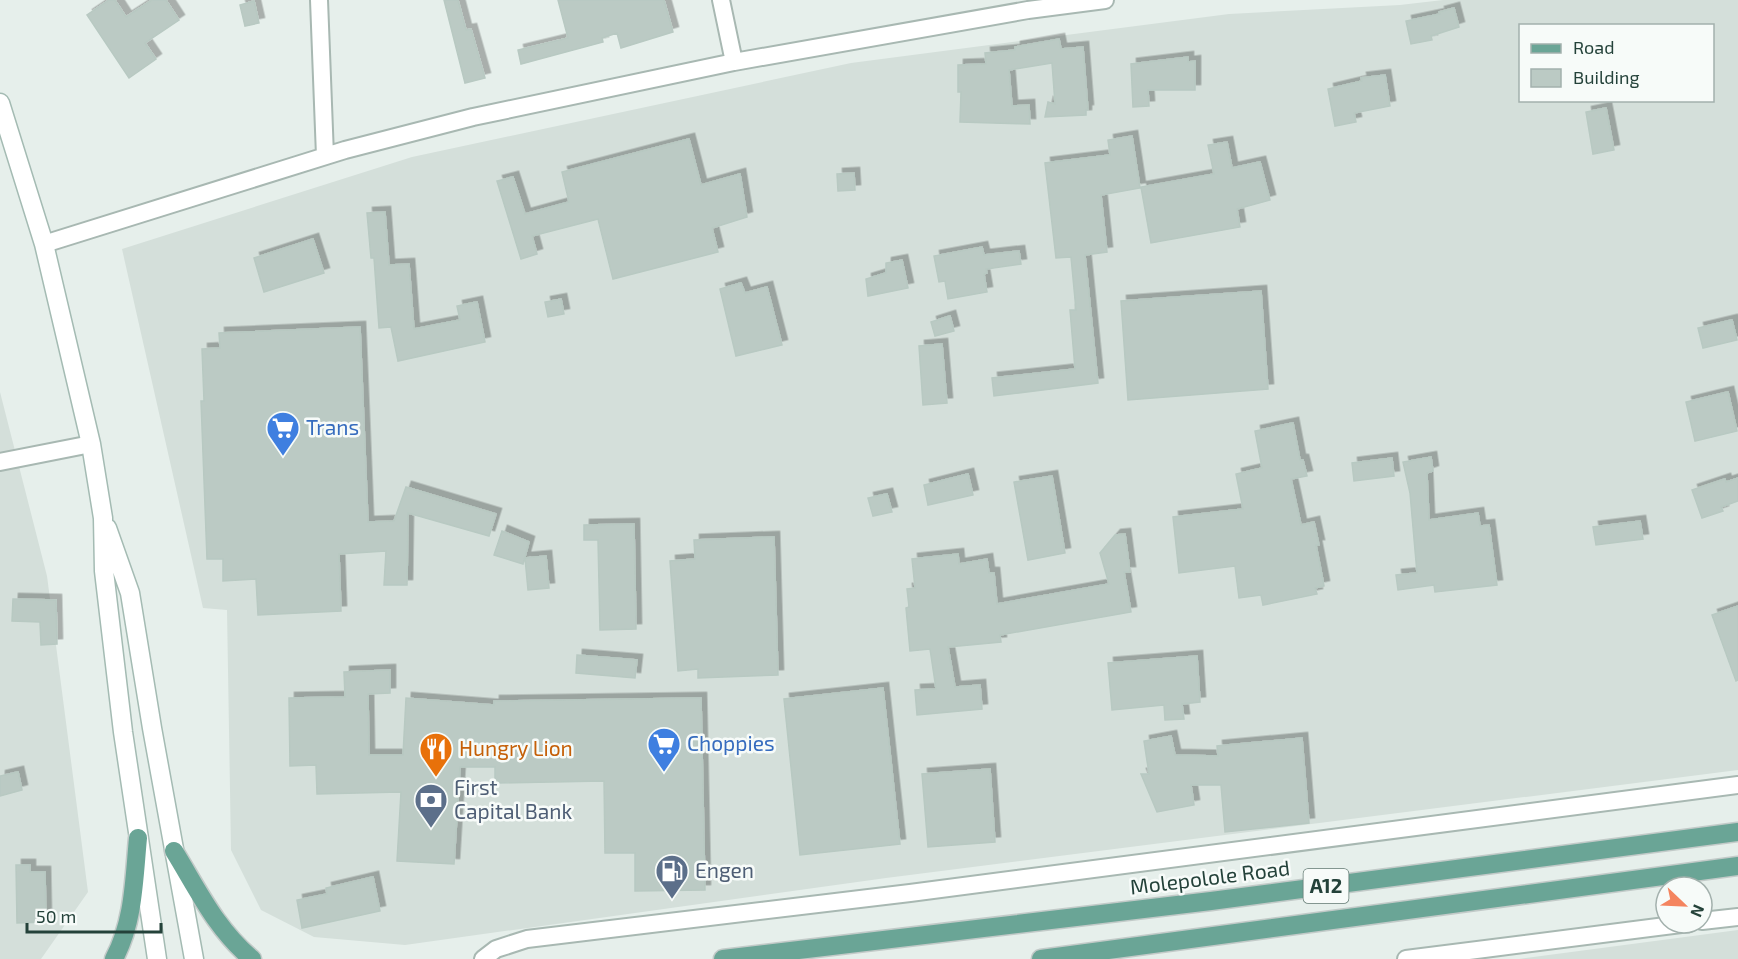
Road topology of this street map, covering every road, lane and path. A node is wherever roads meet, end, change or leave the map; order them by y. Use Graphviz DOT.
graph roads {
  1 [pos="319,0"];
  2 [pos="721,0"];
  3 [pos="1105,0"];
  4 [pos="1086,1"];
  5 [pos="734,62"];
  6 [pos="0,103"];
  7 [pos="325,156"];
  8 [pos="44,244"];
  9 [pos="91,444"];
  10 [pos="0,462"];
  11 [pos="103,518"];
  12 [pos="1738,785"];
  13 [pos="1738,832"];
  14 [pos="138,838"];
  15 [pos="174,850"];
  16 [pos="1738,866"];
  17 [pos="1738,917"];
  18 [pos="1714,920"];
  19 [pos="1654,927"];
  20 [pos="114,959"];
  21 [pos="157,959"];
  22 [pos="194,959"];
  23 [pos="252,959"];
  24 [pos="483,959"];
  25 [pos="723,959"];
  26 [pos="1041,959"];
  27 [pos="1406,959"];
  1 -- 7 [label="street"];
  2 -- 5 [label="street"];
  3 -- 4 [label="street"];
  4 -- 5 [label="street"];
  5 -- 7 [label="street"];
  6 -- 8 [label="main road"];
  7 -- 8 [label="street"];
  8 -- 9 [label="main road"];
  9 -- 10 [label="street"];
  9 -- 11 [label="main road"];
  11 -- 14 [label="main road"];
  11 -- 15 [label="main road"];
  12 -- 24 [label="street"];
  13 -- 25 [label="main road, Molepolole Road / A12"];
  14 -- 20 [label="main road"];
  14 -- 21 [label="main road"];
  15 -- 22 [label="main road"];
  15 -- 23 [label="main road"];
  16 -- 26 [label="main road, A12"];
  17 -- 18 [label="street"];
  19 -- 27 [label="street"];
}
